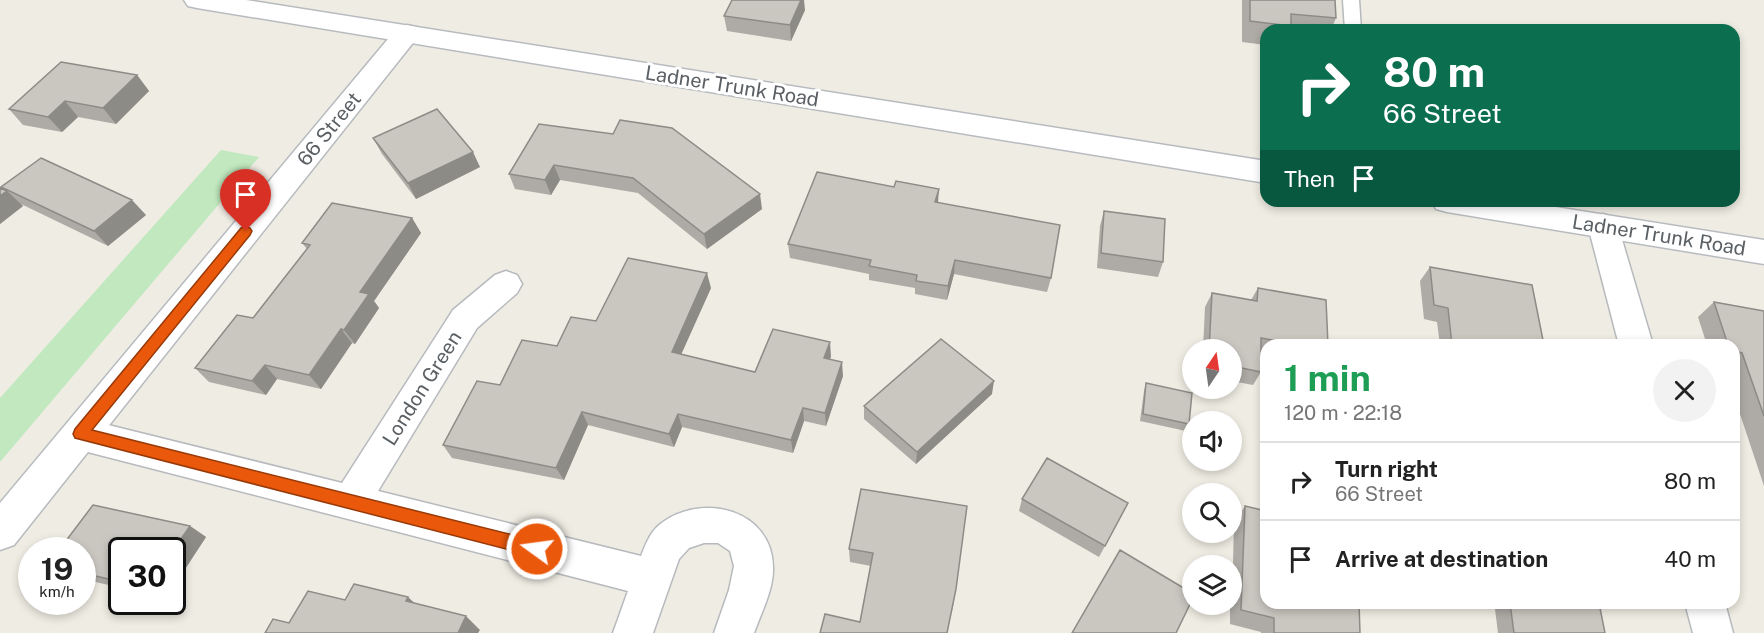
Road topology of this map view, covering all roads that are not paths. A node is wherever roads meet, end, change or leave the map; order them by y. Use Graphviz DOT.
graph roads {
  1 [pos="197,0"];
  2 [pos="1351,0"];
  3 [pos="1353,24"];
  4 [pos="407,33"];
  5 [pos="1260,171"];
  6 [pos="1484,207"];
  7 [pos="1603,226"];
  8 [pos="1764,252"];
  9 [pos="506,284"];
  10 [pos="1633,339"];
  11 [pos="80,434"];
  12 [pos="351,502"];
  13 [pos="0,532"];
  14 [pos="653,578"];
  15 [pos="1707,609"];
  16 [pos="633,633"];
  17 [pos="734,633"];
  18 [pos="1713,633"];
  1 -- 4 [label="street, Ladner Trunk Road"];
  2 -- 3 [label="lane"];
  4 -- 5 [label="street, Ladner Trunk Road"];
  4 -- 11 [label="street, 66 Street"];
  6 -- 7 [label="street, Ladner Trunk Road"];
  7 -- 8 [label="street, Ladner Trunk Road"];
  7 -- 10 [label="street"];
  9 -- 12 [label="street, London Green"];
  11 -- 12 [label="street"];
  11 -- 13 [label="street, 66 Street"];
  12 -- 14 [label="street"];
  14 -- 16 [label="street"];
  14 -- 17 [label="street"];
  15 -- 18 [label="street"];
}
